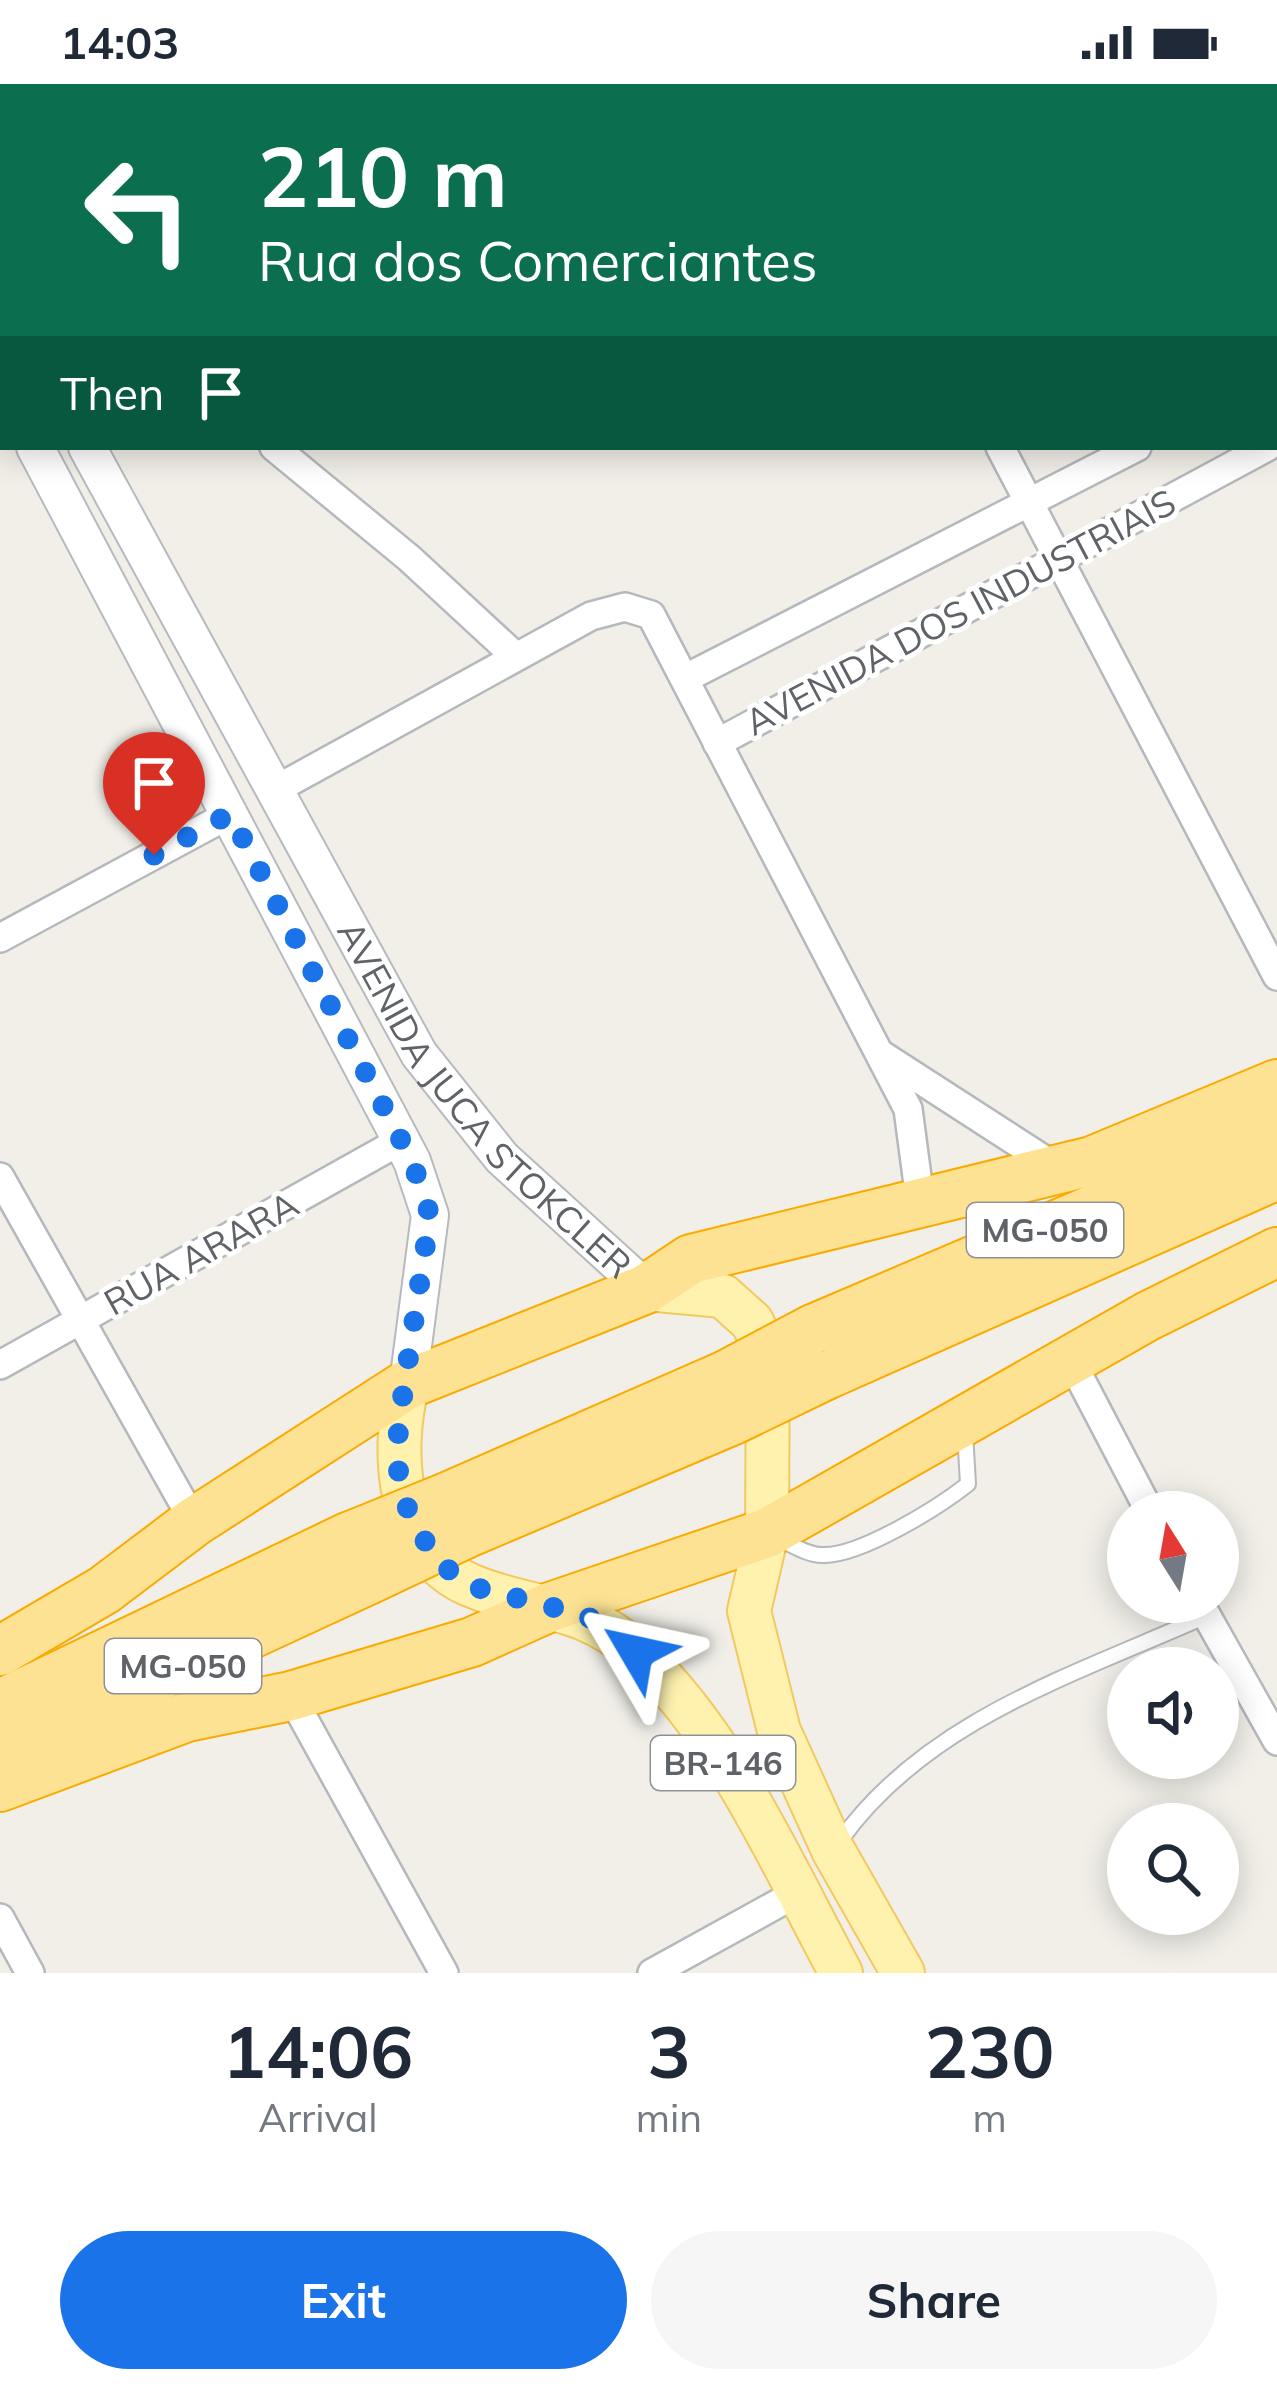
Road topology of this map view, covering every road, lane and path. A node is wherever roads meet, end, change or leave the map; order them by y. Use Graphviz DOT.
graph roads {
  1 [pos="37,450"];
  2 [pos="89,450"];
  3 [pos="278,450"];
  4 [pos="1002,450"];
  5 [pos="1131,450"];
  6 [pos="1262,450"];
  7 [pos="1030,505"];
  8 [pos="1060,560"];
  9 [pos="514,655"];
  10 [pos="686,678"];
  11 [pos="717,743"];
  12 [pos="273,791"];
  13 [pos="230,814"];
  14 [pos="0,938"];
  15 [pos="1277,976"];
  16 [pos="873,1049"];
  17 [pos="1277,1084"];
  18 [pos="1277,1131"];
  19 [pos="402,1140"];
  20 [pos="1060,1170"];
  21 [pos="1277,1175"];
  22 [pos="0,1177"];
  23 [pos="920,1208"];
  24 [pos="1274,1254"];
  25 [pos="646,1289"];
  26 [pos="81,1320"];
  27 [pos="1071,1361"];
  28 [pos="0,1365"];
  29 [pos="408,1384"];
  30 [pos="730,1397"];
  31 [pos="1139,1491"];
  32 [pos="194,1522"];
  33 [pos="767,1533"];
  34 [pos="357,1559"];
  35 [pos="550,1607"];
  36 [pos="1173,1623"];
  37 [pos="1211,1623"];
  38 [pos="0,1651"];
  39 [pos="291,1696"];
  40 [pos="0,1704"];
  41 [pos="779,1731"];
  42 [pos="1277,1741"];
  43 [pos="0,1750"];
  44 [pos="723,1763"];
  45 [pos="0,1787"];
  46 [pos="833,1850"];
  47 [pos="797,1893"];
  48 [pos="0,1918"];
  49 [pos="30,1973"];
  50 [pos="444,1973"];
  51 [pos="652,1973"];
  52 [pos="841,1973"];
  53 [pos="903,1973"];
  1 -- 13 [label="main road, AVENIDA JUCA STOKCLER"];
  2 -- 12 [label="main road, AVENIDA JUCA STOKCLER"];
  3 -- 9 [label="street"];
  4 -- 7 [label="street"];
  5 -- 7 [label="street, AVENIDA DOS INDUSTRIAIS"];
  6 -- 8 [label="street, AVENIDA DOS INDUSTRIAIS"];
  7 -- 8 [label="street"];
  7 -- 10 [label="street, AVENIDA DOS INDUSTRIAIS"];
  8 -- 11 [label="street, AVENIDA DOS INDUSTRIAIS"];
  8 -- 15 [label="street"];
  9 -- 10 [label="street"];
  9 -- 12 [label="street"];
  10 -- 11 [label="street"];
  11 -- 16 [label="street"];
  12 -- 25 [label="main road, AVENIDA JUCA STOKCLER"];
  13 -- 14 [label="street"];
  13 -- 19 [label="main road, AVENIDA JUCA STOKCLER"];
  16 -- 20 [label="street"];
  16 -- 23 [label="street"];
  17 -- 20 [label="highway"];
  18 -- 30 [label="highway, MG-050, bridge"];
  19 -- 26 [label="street, RUA ARARA"];
  19 -- 29 [label="main road, AVENIDA JUCA STOKCLER"];
  20 -- 23 [label="highway"];
  21 -- 30 [label="highway, MG-050, bridge"];
  22 -- 26 [label="street"];
  23 -- 25 [label="highway"];
  24 -- 27 [label="highway"];
  25 -- 29 [label="highway"];
  25 -- 33 [label="main road, AVENIDA JUCA STOKCLER"];
  26 -- 28 [label="street, RUA ARARA"];
  26 -- 32 [label="street"];
  27 -- 31 [label="street"];
  27 -- 33 [label="highway"];
  29 -- 32 [label="highway"];
  29 -- 35 [label="main road, AVENIDA JUCA STOKCLER"];
  30 -- 34 [label="highway, MG-050, bridge"];
  32 -- 38 [label="highway"];
  33 -- 35 [label="highway"];
  33 -- 41 [label="main road, AVENIDA JUCA STOKCLER / BR-146"];
  34 -- 40 [label="highway, MG-050"];
  34 -- 43 [label="highway, MG-050"];
  35 -- 39 [label="highway"];
  35 -- 44 [label="main road, AVENIDA JUCA STOKCLER / BR-146"];
  36 -- 46 [label="lane"];
  37 -- 42 [label="street"];
  39 -- 45 [label="highway"];
  39 -- 50 [label="street"];
  41 -- 44 [label="main road"];
  41 -- 46 [label="main road, AVENIDA JUCA STOKCLER / BR-146"];
  44 -- 47 [label="main road, AVENIDA JUCA STOKCLER / BR-146"];
  46 -- 53 [label="main road, AVENIDA JUCA STOKCLER / BR-146"];
  47 -- 51 [label="street"];
  47 -- 52 [label="main road, AVENIDA JUCA STOKCLER / BR-146"];
  48 -- 49 [label="street"];
}
